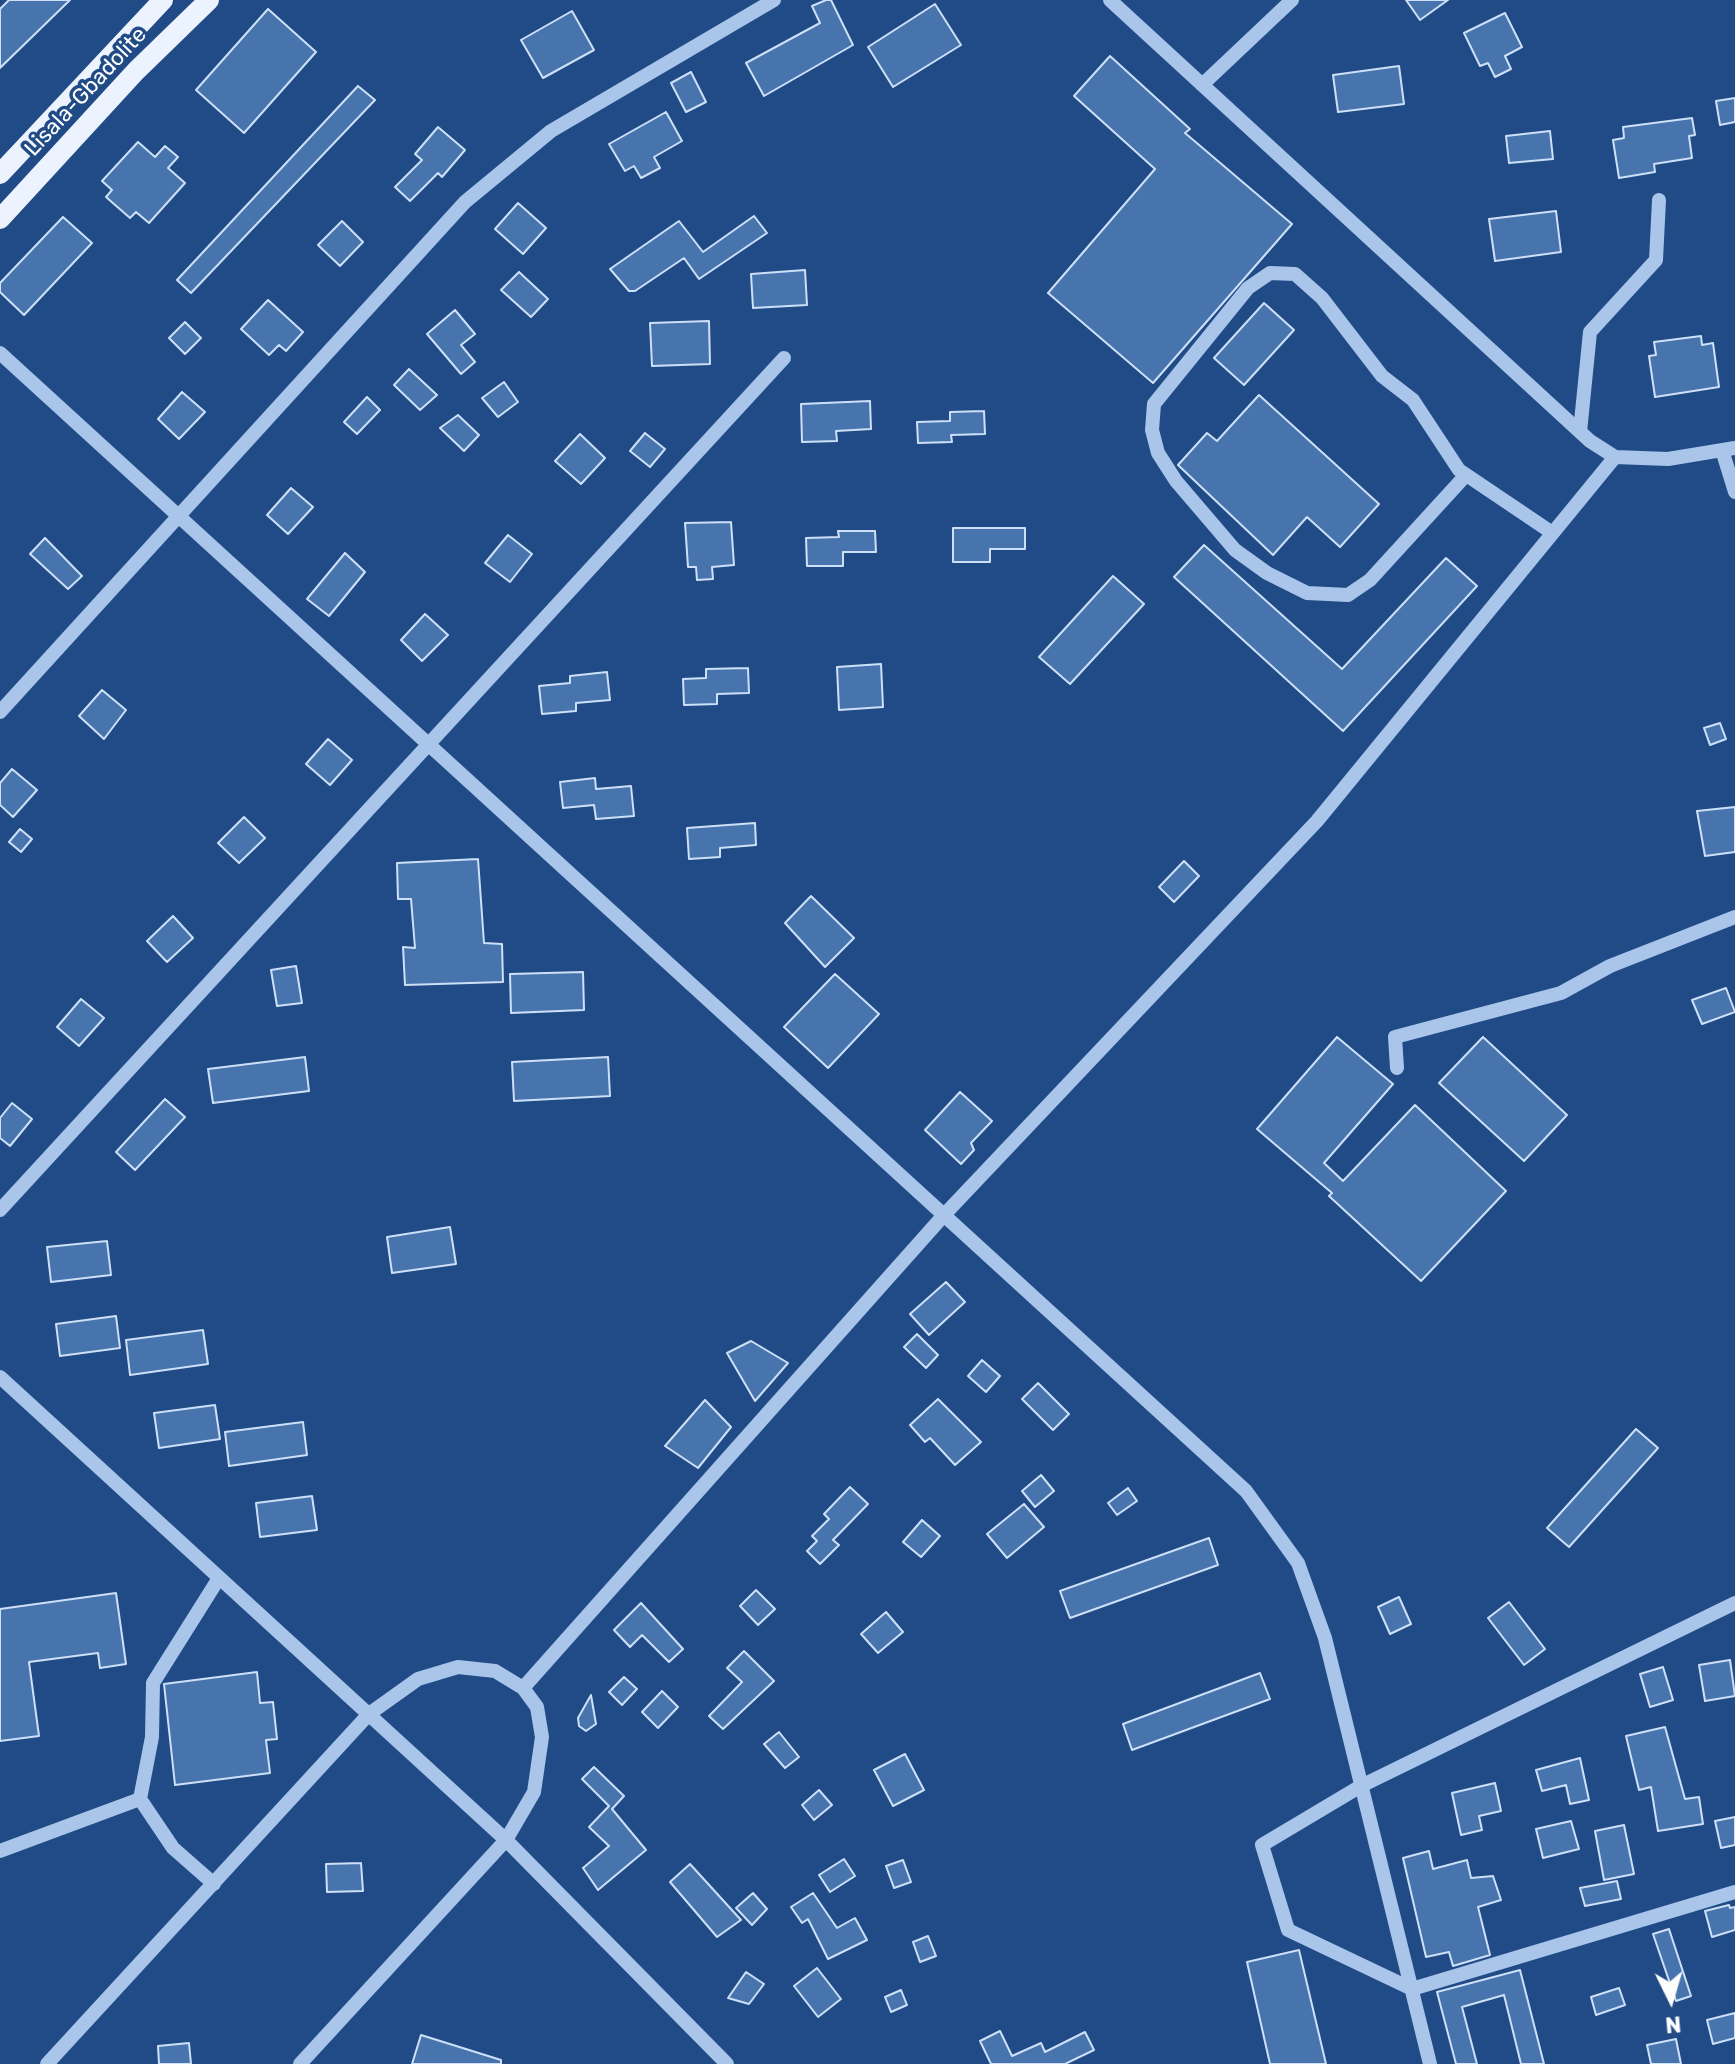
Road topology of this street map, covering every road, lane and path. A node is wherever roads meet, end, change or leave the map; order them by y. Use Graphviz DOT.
graph roads {
  1 [pos="163,0"];
  2 [pos="209,0"];
  3 [pos="774,0"];
  4 [pos="1110,0"];
  5 [pos="1292,0"];
  6 [pos="112,53"];
  7 [pos="136,71"];
  8 [pos="1202,85"];
  9 [pos="0,174"];
  10 [pos="1659,200"];
  11 [pos="0,219"];
  12 [pos="0,353"];
  13 [pos="784,358"];
  14 [pos="1580,432"];
  15 [pos="1728,449"];
  16 [pos="1615,457"];
  17 [pos="1466,475"];
  18 [pos="1735,492"];
  19 [pos="179,517"];
  20 [pos="1551,532"];
  21 [pos="0,712"];
  22 [pos="428,744"];
  23 [pos="1735,917"];
  24 [pos="1397,1068"];
  25 [pos="0,1210"];
  26 [pos="944,1215"];
  27 [pos="0,1377"];
  28 [pos="219,1578"];
  29 [pos="1735,1603"];
  30 [pos="523,1688"];
  31 [pos="369,1714"];
  32 [pos="1361,1786"];
  33 [pos="140,1799"];
  34 [pos="506,1840"];
  35 [pos="0,1851"];
  36 [pos="214,1884"];
  37 [pos="1735,1892"];
  38 [pos="1412,1989"];
  39 [pos="47,2064"];
  40 [pos="300,2064"];
  41 [pos="727,2064"];
  42 [pos="1430,2064"];
  1 -- 6 [label="main road, Lisala-Gbadolite"];
  2 -- 7 [label="main road, Lisala-Gbadolite"];
  3 -- 19 [label="street"];
  4 -- 8 [label="street"];
  5 -- 8 [label="street"];
  6 -- 7 [label="main road"];
  6 -- 9 [label="main road, Lisala-Gbadolite"];
  7 -- 11 [label="main road, Lisala-Gbadolite"];
  8 -- 14 [label="street"];
  10 -- 14 [label="street"];
  12 -- 19 [label="street"];
  13 -- 22 [label="street"];
  14 -- 16 [label="street"];
  15 -- 16 [label="street"];
  15 -- 18 [label="street"];
  16 -- 20 [label="street"];
  17 -- 17 [label="street"];
  17 -- 20 [label="street"];
  19 -- 21 [label="street"];
  19 -- 22 [label="street"];
  20 -- 26 [label="street"];
  22 -- 25 [label="street"];
  22 -- 26 [label="street"];
  23 -- 24 [label="street"];
  26 -- 30 [label="street"];
  26 -- 32 [label="street"];
  27 -- 28 [label="street"];
  28 -- 31 [label="street"];
  28 -- 33 [label="street"];
  29 -- 32 [label="street"];
  30 -- 31 [label="street"];
  30 -- 34 [label="street"];
  31 -- 34 [label="street"];
  31 -- 36 [label="street"];
  32 -- 38 [label="street"];
  32 -- 38 [label="street"];
  33 -- 35 [label="street"];
  33 -- 36 [label="street"];
  34 -- 40 [label="street"];
  34 -- 41 [label="street"];
  36 -- 39 [label="street"];
  37 -- 38 [label="street"];
  38 -- 42 [label="street"];
}
